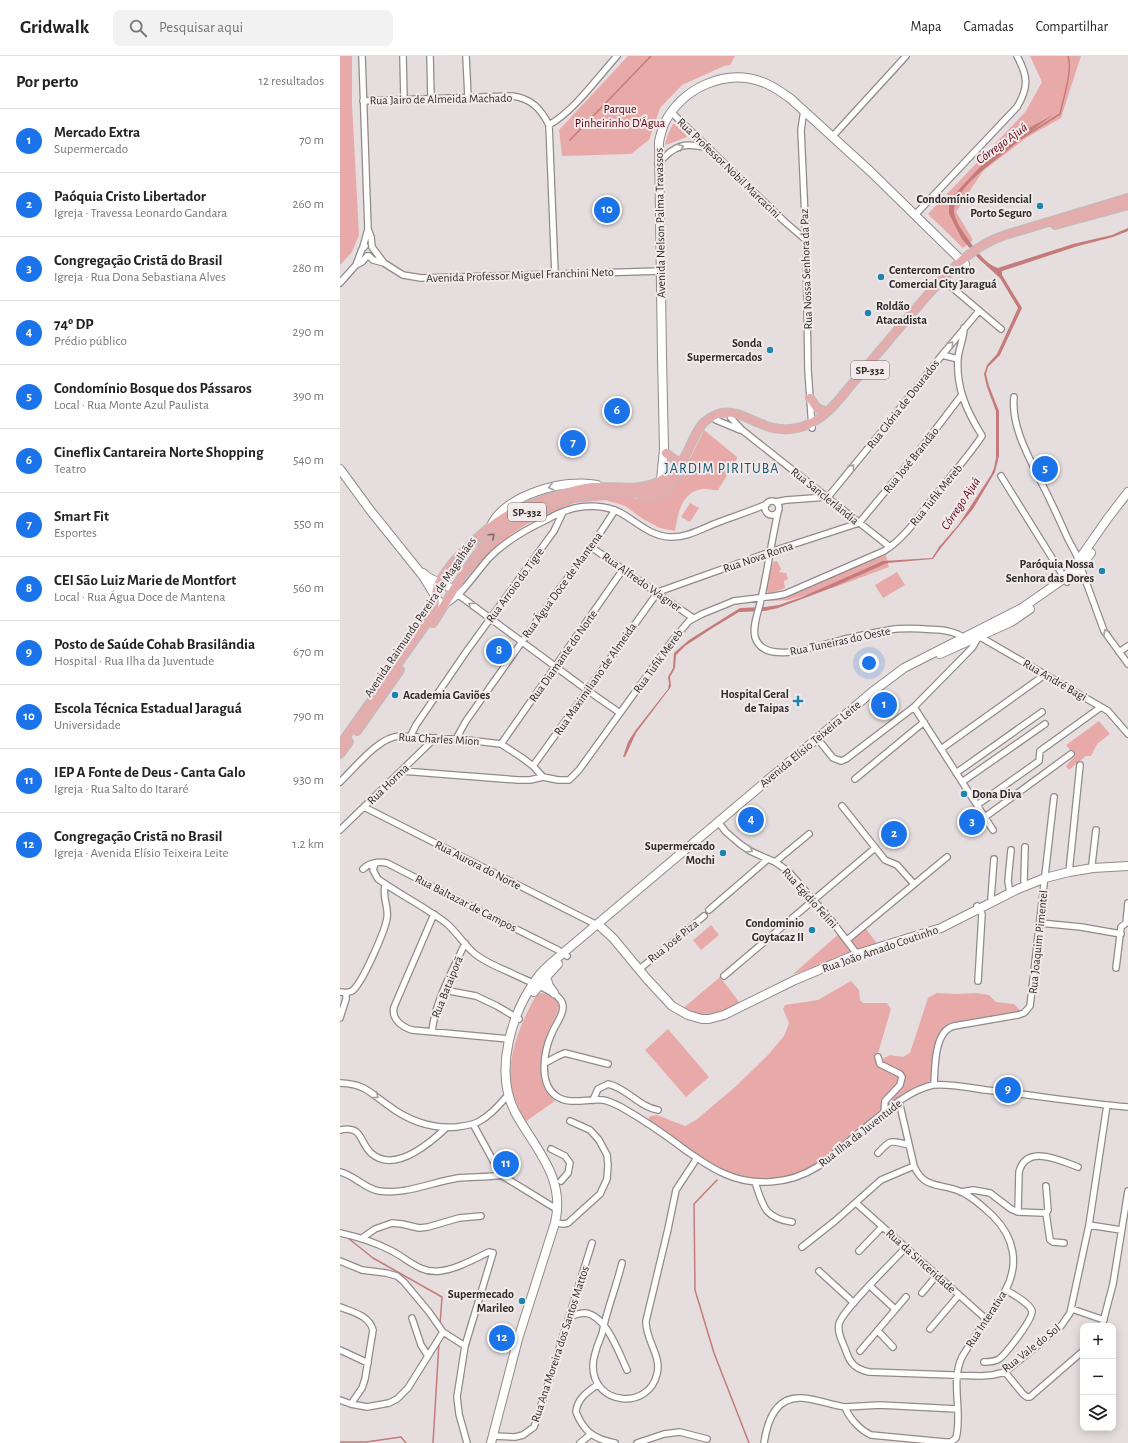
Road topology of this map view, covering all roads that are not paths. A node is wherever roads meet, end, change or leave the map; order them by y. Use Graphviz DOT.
graph roads {
  1 [pos="362,56"];
  2 [pos="403,56"];
  3 [pos="430,56"];
  4 [pos="466,56"];
  5 [pos="617,56"];
  6 [pos="906,56"];
  7 [pos="1017,56"];
  8 [pos="468,97"];
  9 [pos="431,98"];
  10 [pos="404,99"];
  11 [pos="363,101"];
  12 [pos="804,110"];
  13 [pos="671,112"];
  14 [pos="550,125"];
  15 [pos="832,137"];
  16 [pos="709,148"];
  17 [pos="658,164"];
  18 [pos="1128,198"];
  19 [pos="1128,205"];
  20 [pos="915,215"];
  21 [pos="368,229"];
  22 [pos="806,240"];
  23 [pos="372,248"];
  24 [pos="363,249"];
  25 [pos="978,250"];
  26 [pos="368,256"];
  27 [pos="963,262"];
  28 [pos="384,263"];
  29 [pos="356,265"];
  30 [pos="661,271"];
  31 [pos="555,274"];
  32 [pos="944,281"];
  33 [pos="340,283"];
  34 [pos="979,311"];
  35 [pos="964,328"];
  36 [pos="1000,329"];
  37 [pos="942,355"];
  38 [pos="958,359"];
  39 [pos="961,396"];
  40 [pos="1014,397"];
  41 [pos="810,398"];
  42 [pos="827,412"];
  43 [pos="731,418"];
  44 [pos="716,420"];
  45 [pos="812,426"];
  46 [pos="742,430"];
  47 [pos="665,451"];
  48 [pos="682,462"];
  49 [pos="340,469"];
  50 [pos="672,476"];
  51 [pos="1001,476"];
  52 [pos="661,480"];
  53 [pos="1128,492"];
  54 [pos="828,497"];
  55 [pos="1128,500"];
  56 [pos="767,504"];
  57 [pos="777,507"];
  58 [pos="615,510"];
  59 [pos="563,512"];
  60 [pos="750,512"];
  61 [pos="767,512"];
  62 [pos="380,522"];
  63 [pos="859,523"];
  64 [pos="773,527"];
  65 [pos="470,545"];
  66 [pos="591,546"];
  67 [pos="890,547"];
  68 [pos="770,552"];
  69 [pos="479,553"];
  70 [pos="1080,564"];
  71 [pos="624,568"];
  72 [pos="1066,580"];
  73 [pos="440,582"];
  74 [pos="456,592"];
  75 [pos="658,592"];
  76 [pos="434,596"];
  77 [pos="761,600"];
  78 [pos="445,604"];
  79 [pos="693,618"];
  80 [pos="490,619"];
  81 [pos="978,634"];
  82 [pos="965,640"];
  83 [pos="522,642"];
  84 [pos="1128,646"];
  85 [pos="1128,650"];
  86 [pos="1120,654"];
  87 [pos="1128,664"];
  88 [pos="556,667"];
  89 [pos="1046,674"];
  90 [pos="587,690"];
  91 [pos="914,707"];
  92 [pos="1101,707"];
  93 [pos="1042,712"];
  94 [pos="620,713"];
  95 [pos="924,722"];
  96 [pos="1045,724"];
  97 [pos="1128,734"];
  98 [pos="410,737"];
  99 [pos="435,738"];
  100 [pos="456,739"];
  101 [pos="818,740"];
  102 [pos="501,744"];
  103 [pos="340,745"];
  104 [pos="941,749"];
  105 [pos="340,754"];
  106 [pos="1071,754"];
  107 [pos="1080,765"];
  108 [pos="533,766"];
  109 [pos="402,771"];
  110 [pos="956,773"];
  111 [pos="543,777"];
  112 [pos="855,779"];
  113 [pos="340,782"];
  114 [pos="962,782"];
  115 [pos="1054,797"];
  116 [pos="842,806"];
  117 [pos="977,806"];
  118 [pos="364,807"];
  119 [pos="985,818"];
  120 [pos="719,824"];
  121 [pos="340,830"];
  122 [pos="993,830"];
  123 [pos="1096,830"];
  124 [pos="809,834"];
  125 [pos="1025,847"];
  126 [pos="875,848"];
  127 [pos="1011,850"];
  128 [pos="768,859"];
  129 [pos="944,859"];
  130 [pos="994,859"];
  131 [pos="775,862"];
  132 [pos="1128,862"];
  133 [pos="375,864"];
  134 [pos="1092,864"];
  135 [pos="1128,866"];
  136 [pos="363,869"];
  137 [pos="1069,869"];
  138 [pos="1045,876"];
  139 [pos="1024,881"];
  140 [pos="386,884"];
  141 [pos="914,884"];
  142 [pos="1010,890"];
  143 [pos="991,898"];
  144 [pos="813,900"];
  145 [pos="1128,903"];
  146 [pos="978,907"];
  147 [pos="709,910"];
  148 [pos="434,914"];
  149 [pos="704,916"];
  150 [pos="1040,923"];
  151 [pos="598,925"];
  152 [pos="1121,934"];
  153 [pos="846,940"];
  154 [pos="465,943"];
  155 [pos="856,952"];
  156 [pos="565,954"];
  157 [pos="642,967"];
  158 [pos="1116,968"];
  159 [pos="724,976"];
  160 [pos="546,977"];
  161 [pos="978,981"];
  162 [pos="536,985"];
  163 [pos="444,990"];
  164 [pos="345,992"];
  165 [pos="554,993"];
  166 [pos="340,1018"];
  167 [pos="516,1020"];
  168 [pos="432,1032"];
  169 [pos="509,1039"];
  170 [pos="878,1056"];
  171 [pos="545,1063"];
  172 [pos="608,1064"];
  173 [pos="340,1083"];
  174 [pos="934,1085"];
  175 [pos="508,1095"];
  176 [pos="593,1100"];
  177 [pos="899,1102"];
  178 [pos="1107,1105"];
  179 [pos="1128,1107"];
  180 [pos="658,1110"];
  181 [pos="884,1113"];
  182 [pos="570,1120"];
  183 [pos="473,1124"];
  184 [pos="446,1128"];
  185 [pos="340,1130"];
  186 [pos="909,1145"];
  187 [pos="551,1149"];
  188 [pos="878,1153"];
  189 [pos="697,1158"];
  190 [pos="914,1166"];
  191 [pos="1078,1167"];
  192 [pos="340,1172"];
  193 [pos="501,1176"];
  194 [pos="561,1181"];
  195 [pos="755,1182"];
  196 [pos="1046,1186"];
  197 [pos="1128,1191"];
  198 [pos="961,1192"];
  199 [pos="856,1202"];
  200 [pos="558,1210"];
  201 [pos="1018,1212"];
  202 [pos="1046,1213"];
  203 [pos="481,1216"];
  204 [pos="792,1222"];
  205 [pos="555,1223"];
  206 [pos="1089,1225"];
  207 [pos="882,1226"];
  208 [pos="1121,1230"];
  209 [pos="340,1233"];
  210 [pos="362,1238"];
  211 [pos="592,1243"];
  212 [pos="1064,1243"];
  213 [pos="802,1247"];
  214 [pos="906,1247"];
  215 [pos="859,1252"];
  216 [pos="340,1255"];
  217 [pos="340,1261"];
  218 [pos="622,1263"];
  219 [pos="819,1271"];
  220 [pos="937,1275"];
  221 [pos="870,1286"];
  222 [pos="1006,1290"];
  223 [pos="922,1292"];
  224 [pos="959,1295"];
  225 [pos="906,1297"];
  226 [pos="854,1303"];
  227 [pos="340,1307"];
  228 [pos="895,1309"];
  229 [pos="1072,1309"];
  230 [pos="570,1317"];
  231 [pos="412,1318"];
  232 [pos="986,1319"];
  233 [pos="1103,1323"];
  234 [pos="604,1325"];
  235 [pos="930,1329"];
  236 [pos="878,1331"];
  237 [pos="443,1332"];
  238 [pos="465,1346"];
  239 [pos="893,1347"];
  240 [pos="340,1350"];
  241 [pos="860,1350"];
  242 [pos="1080,1354"];
  243 [pos="428,1356"];
  244 [pos="984,1362"];
  245 [pos="368,1363"];
  246 [pos="627,1370"];
  247 [pos="1004,1372"];
  248 [pos="956,1374"];
  249 [pos="597,1385"];
  250 [pos="340,1400"];
  251 [pos="351,1404"];
  252 [pos="845,1406"];
  253 [pos="957,1409"];
  254 [pos="591,1434"];
  255 [pos="707,1438"];
  256 [pos="492,1440"];
  257 [pos="598,1441"];
  258 [pos="467,1443"];
  259 [pos="580,1443"];
  260 [pos="615,1443"];
  261 [pos="637,1443"];
  262 [pos="764,1443"];
  1 -- 11 [label="street"];
  2 -- 10 [label="street"];
  3 -- 9 [label="street"];
  4 -- 8 [label="street"];
  5 -- 14 [label="street"];
  6 -- 15 [label="street"];
  7 -- 20 [label="street"];
  8 -- 9 [label="street, Rua Jairo de Almeida Machado"];
  8 -- 14 [label="street, Rua Jairo de Almeida Machado"];
  9 -- 10 [label="street, Rua Jairo de Almeida Machado"];
  10 -- 11 [label="street, Rua Jairo de Almeida Machado"];
  11 -- 21 [label="street"];
  12 -- 13 [label="street, Avenida Nelson Palma Travassos"];
  12 -- 15 [label="street, Avenida Nelson Palma Travassos"];
  12 -- 22 [label="street, Rua Nossa Senhora da Paz"];
  13 -- 16 [label="street, Rua Professor Nobil Marcacini"];
  13 -- 17 [label="street, Avenida Nelson Palma Travassos"];
  14 -- 31 [label="street"];
  15 -- 20 [label="street, Avenida Nelson Palma Travassos"];
  17 -- 16 [label="street, one-way"];
  16 -- 22 [label="street, Rua Professor Nobil Marcacini"];
  17 -- 30 [label="street, Avenida Nelson Palma Travassos"];
  18 -- 25 [label="main road, Avenida Raimundo Pereira de Magalhães / SP-332"];
  19 -- 25 [label="main road, Avenida Raimundo Pereira de Magalhães / SP-332"];
  20 -- 27 [label="street, Avenida Nelson Palma Travassos"];
  21 -- 23 [label="street"];
  21 -- 24 [label="street"];
  22 -- 41 [label="street, Rua Nossa Senhora da Paz"];
  23 -- 24 [label="street"];
  23 -- 26 [label="street"];
  23 -- 28 [label="street"];
  24 -- 26 [label="street"];
  24 -- 29 [label="street"];
  25 -- 27 [label="main road, Avenida Raimundo Pereira de Magalhães / SP-332"];
  26 -- 28 [label="street"];
  26 -- 29 [label="street"];
  27 -- 32 [label="main road, Avenida Raimundo Pereira de Magalhães / SP-332"];
  28 -- 31 [label="street, Avenida Professor Miguel Franchini Neto"];
  29 -- 33 [label="street"];
  30 -- 31 [label="street, Avenida Professor Miguel Franchini Neto"];
  30 -- 47 [label="street, Avenida Nelson Palma Travassos"];
  32 -- 34 [label="street"];
  32 -- 42 [label="main road, Avenida Raimundo Pereira de Magalhães / SP-332"];
  32 -- 45 [label="main road, Avenida Raimundo Pereira de Magalhães / SP-332"];
  34 -- 35 [label="street, Rua Glória de Dourados"];
  34 -- 36 [label="street"];
  37 -- 35 [label="street, Rua Glória de Dourados, one-way"];
  35 -- 38 [label="street"];
  37 -- 38 [label="street"];
  54 -- 37 [label="street, Rua Glória de Dourados, one-way"];
  38 -- 39 [label="street"];
  39 -- 63 [label="street, Rua José Brandão"];
  39 -- 67 [label="street, Rua Tufik Mereb"];
  40 -- 70 [label="street"];
  41 -- 42 [label="main road"];
  41 -- 45 [label="street, Rua Nossa Senhora da Paz"];
  42 -- 45 [label="main road, Avenida Raimundo Pereira de Magalhães / SP-332"];
  43 -- 44 [label="main road, Avenida Raimundo Pereira de Magalhães / SP-332"];
  43 -- 45 [label="main road, Avenida Raimundo Pereira de Magalhães / SP-332"];
  43 -- 46 [label="street, Rua Sanclerlândia"];
  44 -- 46 [label="street, Rua Sanclerlândia"];
  44 -- 50 [label="main road, Avenida Raimundo Pereira de Magalhães / SP-332"];
  45 -- 48 [label="main road, Avenida Raimundo Pereira de Magalhães / SP-332"];
  46 -- 54 [label="street, Rua Sanclerlândia"];
  47 -- 48 [label="main road"];
  47 -- 50 [label="street, Avenida Nelson Palma Travassos"];
  47 -- 52 [label="street, Avenida Nelson Palma Travassos"];
  48 -- 50 [label="main road, Avenida Raimundo Pereira de Magalhães / SP-332"];
  49 -- 62 [label="street"];
  50 -- 52 [label="main road, Avenida Raimundo Pereira de Magalhães / SP-332"];
  69 -- 50 [label="main road, Avenida Raimundo Pereira de Magalhães / SP-332, one-way"];
  51 -- 72 [label="street"];
  52 -- 65 [label="main road, Avenida Raimundo Pereira de Magalhães / SP-332, one-way"];
  53 -- 70 [label="street, Avenida Elísio Teixeira Leite"];
  54 -- 57 [label="street"];
  54 -- 63 [label="street, Rua Sanclerlândia"];
  55 -- 70 [label="street, Avenida Elísio Teixeira Leite"];
  56 -- 57 [label="street"];
  56 -- 60 [label="street"];
  56 -- 61 [label="street"];
  57 -- 61 [label="street"];
  57 -- 64 [label="street, Rua Tuneiras do Oeste"];
  58 -- 59 [label="street"];
  58 -- 60 [label="street"];
  58 -- 66 [label="street, Rua Água Doce de Mantena"];
  59 -- 74 [label="street"];
  59 -- 80 [label="street, Rua Arroio do Tigre"];
  60 -- 61 [label="street"];
  61 -- 64 [label="street"];
  62 -- 73 [label="street"];
  62 -- 76 [label="street"];
  63 -- 67 [label="street, Rua Sanclerlândia"];
  63 -- 68 [label="street, Rua Nova Roma"];
  64 -- 68 [label="street, Rua Tuneiras do Oeste"];
  65 -- 69 [label="main road"];
  65 -- 73 [label="main road, Avenida Raimundo Pereira de Magalhães / SP-332"];
  66 -- 71 [label="street, Rua Alfredo Wagner"];
  66 -- 83 [label="street, Rua Água Doce de Mantena"];
  67 -- 77 [label="street, Rua Tufik Mereb"];
  68 -- 75 [label="street, Rua Nova Roma"];
  68 -- 77 [label="street, Rua Tuneiras do Oeste"];
  69 -- 74 [label="main road, Avenida Raimundo Pereira de Magalhães / SP-332"];
  70 -- 72 [label="street, Avenida Elísio Teixeira Leite"];
  86 -- 70 [label="street, one-way"];
  71 -- 75 [label="street, Rua Alfredo Wagner"];
  71 -- 88 [label="street, Rua Diamante do Norte"];
  72 -- 81 [label="street, Avenida Elísio Teixeira Leite"];
  73 -- 74 [label="street"];
  73 -- 76 [label="main road, Avenida Raimundo Pereira de Magalhães / SP-332"];
  74 -- 78 [label="main road, Avenida Raimundo Pereira de Magalhães / SP-332"];
  80 -- 74 [label="street, one-way"];
  75 -- 79 [label="street, Rua Alfredo Wagner"];
  75 -- 90 [label="street, Rua Maximiliano de Almeida"];
  76 -- 78 [label="street"];
  76 -- 103 [label="main road, Avenida Raimundo Pereira de Magalhães / SP-332"];
  77 -- 79 [label="street, Rua Tufik Mereb"];
  77 -- 82 [label="street, Rua Tuneiras do Oeste"];
  78 -- 105 [label="main road, Avenida Raimundo Pereira de Magalhães / SP-332"];
  79 -- 94 [label="street, Rua Tufik Mereb"];
  80 -- 83 [label="street"];
  80 -- 98 [label="street, Rua Arroio do Tigre"];
  81 -- 82 [label="street, Avenida Elísio Teixeira Leite"];
  81 -- 89 [label="street, Rua André Bagi"];
  81 -- 91 [label="street"];
  82 -- 101 [label="street, Avenida Elísio Teixeira Leite"];
  83 -- 88 [label="street"];
  83 -- 100 [label="street, Rua Água Doce de Mantena"];
  84 -- 86 [label="street"];
  85 -- 86 [label="street"];
  86 -- 87 [label="street"];
  88 -- 90 [label="street"];
  88 -- 102 [label="street, Rua Diamante do Norte"];
  89 -- 92 [label="street, Rua André Bagi"];
  89 -- 104 [label="street"];
  90 -- 94 [label="street"];
  90 -- 108 [label="street, Rua Maximiliano de Almeida"];
  91 -- 95 [label="street"];
  91 -- 101 [label="street"];
  92 -- 97 [label="street, Rua André Bagi"];
  92 -- 117 [label="street"];
  93 -- 110 [label="street"];
  94 -- 111 [label="street, Rua Tufik Mereb"];
  95 -- 104 [label="street"];
  95 -- 112 [label="street"];
  96 -- 114 [label="street"];
  98 -- 99 [label="street, Rua Charles Mion"];
  98 -- 113 [label="street, Rua Charles Mion"];
  99 -- 100 [label="street, Rua Charles Mion"];
  99 -- 109 [label="street, Rua Horma"];
  100 -- 102 [label="street, Rua Charles Mion"];
  101 -- 120 [label="street, Avenida Elísio Teixeira Leite"];
  102 -- 108 [label="street, Rua Charles Mion"];
  104 -- 110 [label="street"];
  106 -- 119 [label="street"];
  107 -- 137 [label="street"];
  108 -- 111 [label="street, Rua Charles Mion"];
  109 -- 111 [label="street, Rua Tufik Mereb"];
  109 -- 118 [label="street, Rua Horma"];
  110 -- 114 [label="street"];
  114 -- 117 [label="street"];
  115 -- 138 [label="street, Rua Joaquim Pimentel"];
  116 -- 126 [label="street"];
  117 -- 119 [label="street"];
  118 -- 121 [label="street, Rua Horma"];
  118 -- 151 [label="street, Rua Aurora do Norte"];
  119 -- 122 [label="street"];
  120 -- 128 [label="street, Rua Egídio Felini, one-way"];
  120 -- 151 [label="street, Avenida Elísio Teixeira Leite"];
  123 -- 134 [label="street"];
  124 -- 131 [label="street"];
  125 -- 139 [label="street"];
  126 -- 141 [label="street"];
  126 -- 144 [label="street"];
  127 -- 142 [label="street"];
  128 -- 131 [label="street, Rua Egídio Felini"];
  128 -- 147 [label="street"];
  129 -- 141 [label="street"];
  130 -- 143 [label="street"];
  131 -- 144 [label="street, Rua Egídio Felini"];
  132 -- 134 [label="street, Rua João Amado Coutinho"];
  133 -- 136 [label="street, Rua Baltazar de Campos"];
  133 -- 140 [label="street"];
  133 -- 156 [label="street, Rua Baltazar de Campos"];
  134 -- 137 [label="street, Rua João Amado Coutinho"];
  135 -- 137 [label="street, Rua João Amado Coutinho"];
  137 -- 138 [label="street, Rua João Amado Coutinho"];
  138 -- 139 [label="street, Rua João Amado Coutinho"];
  138 -- 142 [label="street, Rua João Amado Coutinho"];
  138 -- 150 [label="street, Rua Joaquim Pimentel"];
  139 -- 142 [label="street, Rua João Amado Coutinho"];
  140 -- 148 [label="street"];
  140 -- 164 [label="street"];
  141 -- 153 [label="street"];
  142 -- 143 [label="street, Rua João Amado Coutinho"];
  142 -- 146 [label="street, Rua João Amado Coutinho"];
  143 -- 146 [label="street, Rua João Amado Coutinho"];
  144 -- 153 [label="street, Rua Egídio Felini"];
  144 -- 159 [label="street"];
  145 -- 152 [label="street"];
  146 -- 155 [label="street, Rua João Amado Coutinho"];
  146 -- 161 [label="street"];
  148 -- 154 [label="street"];
  148 -- 168 [label="street"];
  149 -- 157 [label="street, Rua José Piza"];
  150 -- 152 [label="street"];
  150 -- 174 [label="street, Rua Joaquim Pimentel"];
  151 -- 155 [label="street, Rua João Amado Coutinho"];
  151 -- 156 [label="street, Avenida Elísio Teixeira Leite"];
  151 -- 157 [label="street, Rua João Amado Coutinho"];
  152 -- 158 [label="street"];
  153 -- 155 [label="street, Rua Egídio Felini"];
  154 -- 162 [label="street"];
  154 -- 163 [label="street, Rua Bataiporã"];
  155 -- 157 [label="street, Rua João Amado Coutinho"];
  156 -- 160 [label="street, Avenida Elísio Teixeira Leite"];
  156 -- 162 [label="street, Avenida Elísio Teixeira Leite"];
  160 -- 162 [label="street, Avenida Elísio Teixeira Leite"];
  160 -- 165 [label="street"];
  162 -- 165 [label="street"];
  162 -- 167 [label="street, Avenida Elísio Teixeira Leite"];
  163 -- 167 [label="street"];
  163 -- 168 [label="street, Rua Bataiporã"];
  164 -- 166 [label="street"];
  165 -- 171 [label="street, Rua Ilha da Juventude"];
  167 -- 169 [label="street, Avenida Elísio Teixeira Leite"];
  168 -- 169 [label="street"];
  169 -- 175 [label="street, Avenida Elísio Teixeira Leite"];
  170 -- 181 [label="street"];
  171 -- 172 [label="street"];
  171 -- 176 [label="street, Rua Ilha da Juventude"];
  173 -- 184 [label="street, one-way"];
  174 -- 177 [label="street, Rua Ilha da Juventude"];
  174 -- 178 [label="street, Rua Ilha da Juventude"];
  175 -- 183 [label="street"];
  175 -- 200 [label="street, Avenida Elísio Teixeira Leite"];
  176 -- 180 [label="street"];
  176 -- 189 [label="street, Rua Ilha da Juventude"];
  177 -- 181 [label="street, Rua Ilha da Juventude"];
  177 -- 186 [label="street, Rua Interativa"];
  178 -- 179 [label="street, Rua Ilha da Juventude"];
  178 -- 206 [label="street, Rua Vale do Sol"];
  181 -- 195 [label="street, Rua Ilha da Juventude"];
  182 -- 205 [label="street"];
  183 -- 184 [label="street"];
  183 -- 193 [label="street"];
  184 -- 185 [label="street"];
  186 -- 188 [label="street"];
  186 -- 190 [label="street, Rua Interativa"];
  187 -- 194 [label="street"];
  189 -- 195 [label="street, Rua Ilha da Juventude"];
  189 -- 249 [label="street"];
  190 -- 198 [label="street, Rua Interativa"];
  190 -- 199 [label="street"];
  191 -- 201 [label="street"];
  192 -- 193 [label="street"];
  193 -- 200 [label="street"];
  195 -- 204 [label="street"];
  196 -- 202 [label="street"];
  197 -- 208 [label="street"];
  198 -- 201 [label="street"];
  198 -- 222 [label="street, Rua Interativa"];
  199 -- 207 [label="street, Rua da Sinceridade"];
  199 -- 213 [label="street"];
  200 -- 205 [label="street, Avenida Elísio Teixeira Leite"];
  201 -- 202 [label="street"];
  202 -- 212 [label="street"];
  203 -- 210 [label="street"];
  205 -- 256 [label="street, Avenida Elísio Teixeira Leite"];
  206 -- 208 [label="street"];
  206 -- 229 [label="street, Rua Vale do Sol"];
  207 -- 214 [label="street, Rua da Sinceridade"];
  207 -- 215 [label="street"];
  208 -- 233 [label="street"];
  209 -- 210 [label="street"];
  210 -- 238 [label="street"];
  211 -- 230 [label="street, Rua Ana Moreira dos Santos Mattos"];
  214 -- 220 [label="street, Rua da Sinceridade"];
  214 -- 221 [label="street, Rua Vale do Sol"];
  216 -- 217 [label="street"];
  217 -- 237 [label="street"];
  218 -- 234 [label="street"];
  219 -- 226 [label="street"];
  220 -- 223 [label="street"];
  220 -- 224 [label="street, Rua da Sinceridade"];
  221 -- 226 [label="street, Rua Vale do Sol"];
  221 -- 228 [label="street"];
  222 -- 232 [label="street, Rua Interativa"];
  222 -- 244 [label="street"];
  224 -- 232 [label="street, Rua da Sinceridade"];
  224 -- 235 [label="street"];
  225 -- 228 [label="street"];
  226 -- 248 [label="street, Rua Vale do Sol"];
  227 -- 245 [label="street"];
  228 -- 236 [label="street"];
  229 -- 233 [label="street"];
  229 -- 247 [label="street, Rua Vale do Sol"];
  230 -- 234 [label="street"];
  230 -- 256 [label="street, Rua Ana Moreira dos Santos Mattos"];
  231 -- 243 [label="street"];
  232 -- 248 [label="street, Rua Interativa"];
  234 -- 246 [label="street"];
  234 -- 249 [label="street"];
  236 -- 239 [label="street"];
  236 -- 241 [label="street"];
  237 -- 238 [label="street"];
  237 -- 243 [label="street"];
  238 -- 258 [label="street"];
  240 -- 245 [label="street"];
  242 -- 247 [label="street"];
  243 -- 251 [label="street"];
  245 -- 251 [label="street"];
  247 -- 248 [label="street, Rua Vale do Sol"];
  248 -- 253 [label="street"];
  249 -- 254 [label="street"];
  250 -- 251 [label="street"];
  252 -- 253 [label="street"];
  252 -- 253 [label="street"];
  252 -- 262 [label="street"];
  254 -- 257 [label="street"];
  254 -- 259 [label="street"];
  255 -- 261 [label="street"];
  257 -- 260 [label="street"];
}
